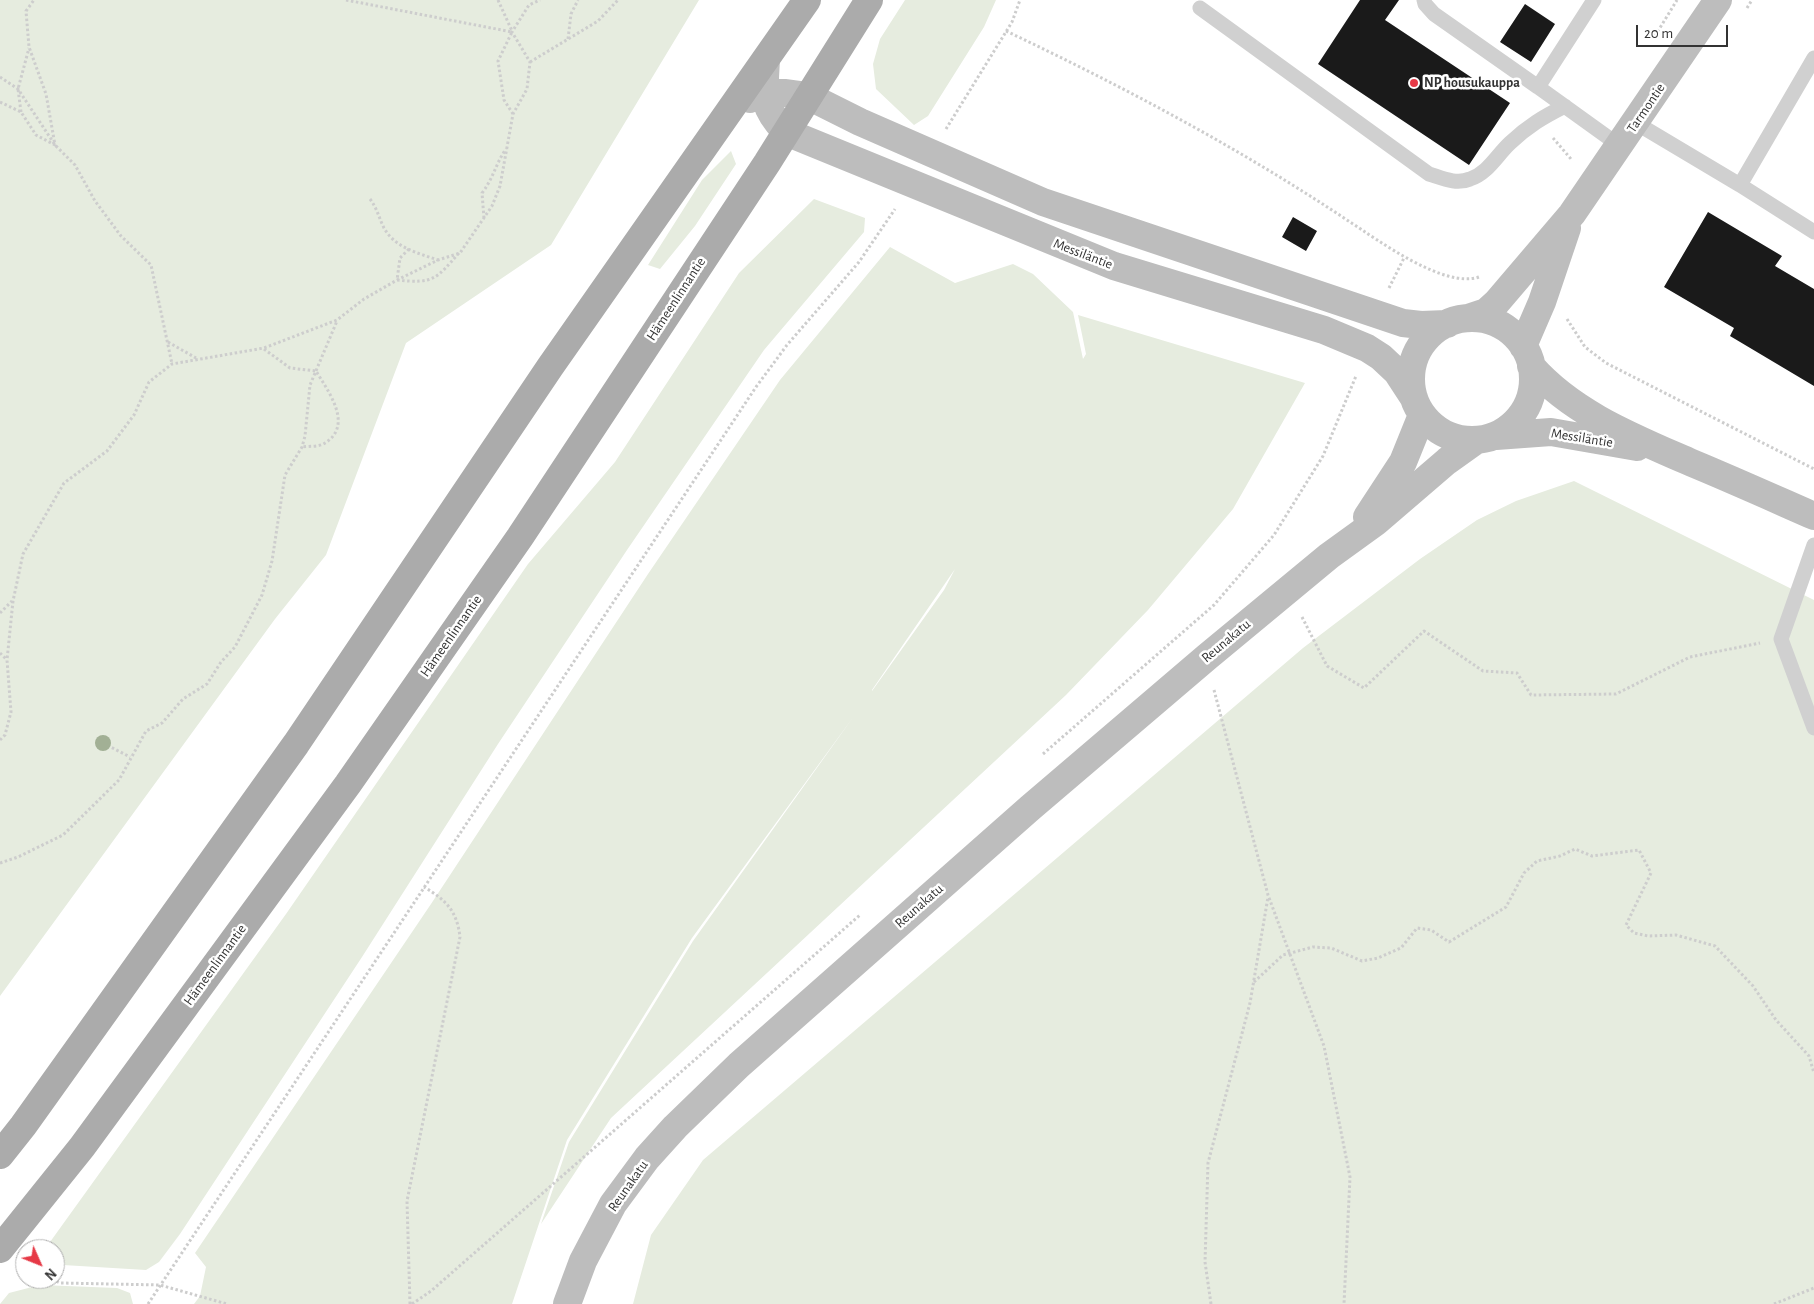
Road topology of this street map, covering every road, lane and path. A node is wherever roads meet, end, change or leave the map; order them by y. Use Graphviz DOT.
graph roads {
  1 [pos="34,0"];
  2 [pos="346,0"];
  3 [pos="498,0"];
  4 [pos="540,0"];
  5 [pos="578,0"];
  6 [pos="618,0"];
  7 [pos="807,0"];
  8 [pos="869,0"];
  9 [pos="1020,0"];
  10 [pos="1424,0"];
  11 [pos="1594,0"];
  12 [pos="1718,0"];
  13 [pos="1200,8"];
  14 [pos="512,32"];
  15 [pos="568,39"];
  16 [pos="29,47"];
  17 [pos="1814,58"];
  18 [pos="766,60"];
  19 [pos="530,62"];
  20 [pos="0,77"];
  21 [pos="1538,87"];
  22 [pos="18,90"];
  23 [pos="764,93"];
  24 [pos="808,96"];
  25 [pos="0,102"];
  26 [pos="1565,106"];
  27 [pos="732,107"];
  28 [pos="21,112"];
  29 [pos="513,114"];
  30 [pos="1636,123"];
  31 [pos="945,130"];
  32 [pos="786,132"];
  33 [pos="55,145"];
  34 [pos="508,146"];
  35 [pos="1620,146"];
  36 [pos="1740,184"];
  37 [pos="370,199"];
  38 [pos="900,202"];
  39 [pos="1572,214"];
  40 [pos="484,218"];
  41 [pos="1814,232"];
  42 [pos="409,249"];
  43 [pos="460,253"];
  44 [pos="1404,258"];
  45 [pos="438,260"];
  46 [pos="397,280"];
  47 [pos="1542,302"];
  48 [pos="1378,315"];
  49 [pos="337,320"];
  50 [pos="1458,321"];
  51 [pos="168,342"];
  52 [pos="264,348"];
  53 [pos="1367,348"];
  54 [pos="1527,356"];
  55 [pos="196,358"];
  56 [pos="172,364"];
  57 [pos="316,371"];
  58 [pos="1418,406"];
  59 [pos="1486,438"];
  60 [pos="302,447"];
  61 [pos="1668,452"];
  62 [pos="1814,469"];
  63 [pos="1814,516"];
  64 [pos="1814,545"];
  65 [pos="1329,556"];
  66 [pos="1288,590"];
  67 [pos="13,601"];
  68 [pos="0,613"];
  69 [pos="1781,639"];
  70 [pos="0,653"];
  71 [pos="1206,658"];
  72 [pos="7,660"];
  73 [pos="1814,728"];
  74 [pos="0,740"];
  75 [pos="103,743"];
  76 [pos="130,757"];
  77 [pos="1038,759"];
  78 [pos="0,863"];
  79 [pos="424,888"];
  80 [pos="1268,895"];
  81 [pos="866,910"];
  82 [pos="1290,954"];
  83 [pos="1254,982"];
  84 [pos="1814,1073"];
  85 [pos="0,1155"];
  86 [pos="0,1249"];
  87 [pos="65,1283"];
  88 [pos="160,1284"];
  89 [pos="1814,1288"];
  90 [pos="148,1304"];
  91 [pos="227,1304"];
  92 [pos="411,1304"];
  93 [pos="567,1304"];
  94 [pos="1211,1304"];
  95 [pos="1344,1304"];
  96 [pos="1774,1304"];
  1 -- 16 [label="path"];
  2 -- 14 [label="path"];
  3 -- 14 [label="path"];
  4 -- 14 [label="path"];
  5 -- 15 [label="path"];
  6 -- 15 [label="path"];
  7 -- 18 [label="main road"];
  8 -- 24 [label="main road, Hämeenlinnantie"];
  9 -- 31 [label="path"];
  10 -- 21 [label="lane"];
  11 -- 21 [label="lane"];
  12 -- 30 [label="street, Tarmontie"];
  13 -- 26 [label="lane"];
  14 -- 19 [label="path"];
  14 -- 29 [label="path"];
  15 -- 19 [label="path"];
  16 -- 22 [label="path"];
  16 -- 33 [label="path"];
  17 -- 36 [label="lane"];
  18 -- 23 [label="street, Messiläntie"];
  18 -- 27 [label="main road"];
  19 -- 29 [label="path"];
  20 -- 22 [label="path"];
  21 -- 26 [label="lane"];
  22 -- 28 [label="path"];
  22 -- 33 [label="path"];
  23 -- 24 [label="street"];
  23 -- 27 [label="street"];
  23 -- 32 [label="street, Messiläntie"];
  24 -- 32 [label="main road, Hämeenlinnantie"];
  24 -- 48 [label="street"];
  25 -- 28 [label="path"];
  26 -- 35 [label="lane"];
  27 -- 85 [label="main road"];
  28 -- 33 [label="path"];
  29 -- 34 [label="path"];
  30 -- 35 [label="street, Tarmontie"];
  30 -- 36 [label="lane"];
  32 -- 53 [label="street, Messiläntie"];
  32 -- 86 [label="main road, Hämeenlinnantie"];
  33 -- 51 [label="path"];
  34 -- 40 [label="path"];
  34 -- 40 [label="path"];
  35 -- 39 [label="street, Tarmontie"];
  36 -- 41 [label="lane"];
  37 -- 42 [label="path"];
  38 -- 79 [label="path"];
  39 -- 47 [label="street, Tarmontie"];
  39 -- 50 [label="street, Tarmontie"];
  40 -- 43 [label="path"];
  42 -- 45 [label="path"];
  42 -- 46 [label="path"];
  43 -- 45 [label="path"];
  43 -- 46 [label="path"];
  44 -- 48 [label="path"];
  45 -- 46 [label="path"];
  46 -- 49 [label="path"];
  47 -- 54 [label="street, Tarmontie"];
  47 -- 62 [label="path"];
  48 -- 50 [label="street"];
  49 -- 52 [label="path"];
  49 -- 57 [label="path"];
  50 -- 54 [label="street"];
  50 -- 58 [label="street"];
  51 -- 55 [label="path"];
  51 -- 56 [label="path"];
  52 -- 55 [label="path"];
  52 -- 57 [label="path"];
  53 -- 58 [label="street, Messiläntie"];
  53 -- 77 [label="path"];
  54 -- 59 [label="street"];
  54 -- 61 [label="street, Messiläntie"];
  55 -- 56 [label="path"];
  56 -- 67 [label="path"];
  57 -- 60 [label="path"];
  57 -- 60 [label="path"];
  58 -- 59 [label="street"];
  58 -- 65 [label="street, Reunakatu"];
  59 -- 61 [label="street, Messiläntie"];
  59 -- 65 [label="street, Reunakatu"];
  60 -- 76 [label="path"];
  61 -- 63 [label="street, Messiläntie"];
  64 -- 69 [label="lane"];
  65 -- 66 [label="street, Reunakatu"];
  66 -- 69 [label="path"];
  66 -- 71 [label="street, Reunakatu"];
  67 -- 68 [label="path"];
  67 -- 72 [label="path"];
  69 -- 73 [label="lane"];
  70 -- 72 [label="path"];
  71 -- 80 [label="path"];
  71 -- 93 [label="street, Reunakatu"];
  72 -- 74 [label="path"];
  75 -- 76 [label="path"];
  76 -- 78 [label="path"];
  79 -- 88 [label="path"];
  79 -- 92 [label="path"];
  80 -- 82 [label="path"];
  80 -- 83 [label="path"];
  81 -- 92 [label="path"];
  82 -- 83 [label="path"];
  82 -- 84 [label="path"];
  82 -- 95 [label="path"];
  83 -- 94 [label="path"];
  87 -- 88 [label="path"];
  88 -- 90 [label="path"];
  88 -- 91 [label="path"];
  89 -- 96 [label="path"];
}
